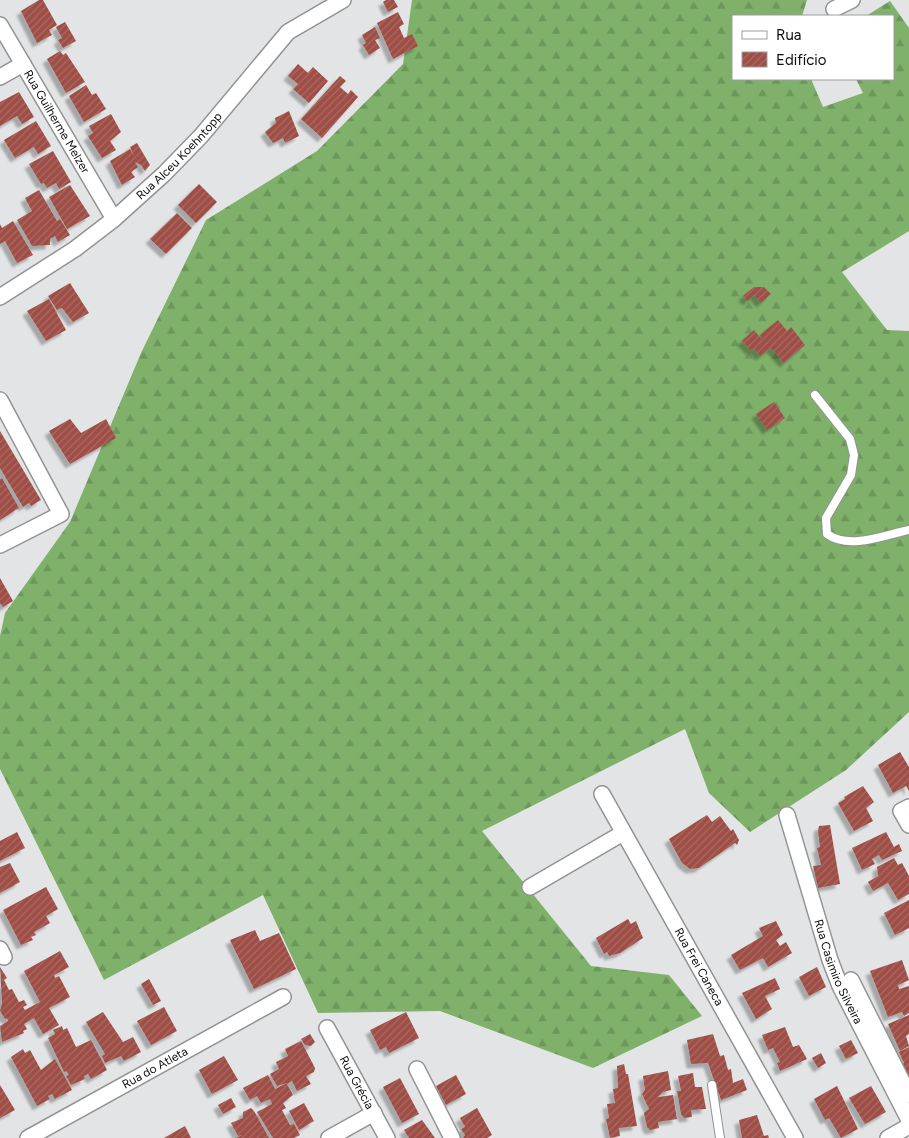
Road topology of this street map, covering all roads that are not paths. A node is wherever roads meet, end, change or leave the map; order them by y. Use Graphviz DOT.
graph roads {
  1 [pos="343,0"];
  2 [pos="852,0"];
  3 [pos="834,9"];
  4 [pos="0,25"];
  5 [pos="23,64"];
  6 [pos="0,77"];
  7 [pos="114,219"];
  8 [pos="0,297"];
  9 [pos="815,395"];
  10 [pos="0,400"];
  11 [pos="909,530"];
  12 [pos="0,545"];
  13 [pos="602,794"];
  14 [pos="905,809"];
  15 [pos="787,815"];
  16 [pos="909,825"];
  17 [pos="623,833"];
  18 [pos="530,887"];
  19 [pos="851,980"];
  20 [pos="282,996"];
  21 [pos="327,1028"];
  22 [pos="417,1068"];
  23 [pos="712,1085"];
  24 [pos="909,1095"];
  25 [pos="374,1113"];
  26 [pos="909,1120"];
  27 [pos="909,1126"];
  28 [pos="28,1138"];
  29 [pos="329,1138"];
  30 [pos="387,1138"];
  31 [pos="452,1138"];
  32 [pos="720,1138"];
  33 [pos="795,1138"];
  34 [pos="888,1138"];
  1 -- 7 [label="street, Rua Alceu Koehntopp"];
  2 -- 3 [label="street"];
  4 -- 5 [label="street, Rua Guilherme Melzer"];
  5 -- 6 [label="street"];
  5 -- 7 [label="street, Rua Guilherme Melzer"];
  7 -- 8 [label="street, Rua Alceu Koehntopp"];
  9 -- 11 [label="lane"];
  10 -- 12 [label="street"];
  13 -- 17 [label="street, Rua Frei Caneca"];
  14 -- 16 [label="street"];
  15 -- 26 [label="street, Rua Casimiro Silveira"];
  17 -- 18 [label="street"];
  17 -- 33 [label="street, Rua Frei Caneca"];
  19 -- 24 [label="street"];
  20 -- 28 [label="street, Rua do Atleta"];
  21 -- 25 [label="street, Rua Grécia"];
  22 -- 31 [label="street"];
  23 -- 32 [label="lane"];
  25 -- 29 [label="street"];
  25 -- 30 [label="street, Rua Grécia"];
  27 -- 34 [label="street"];
}
